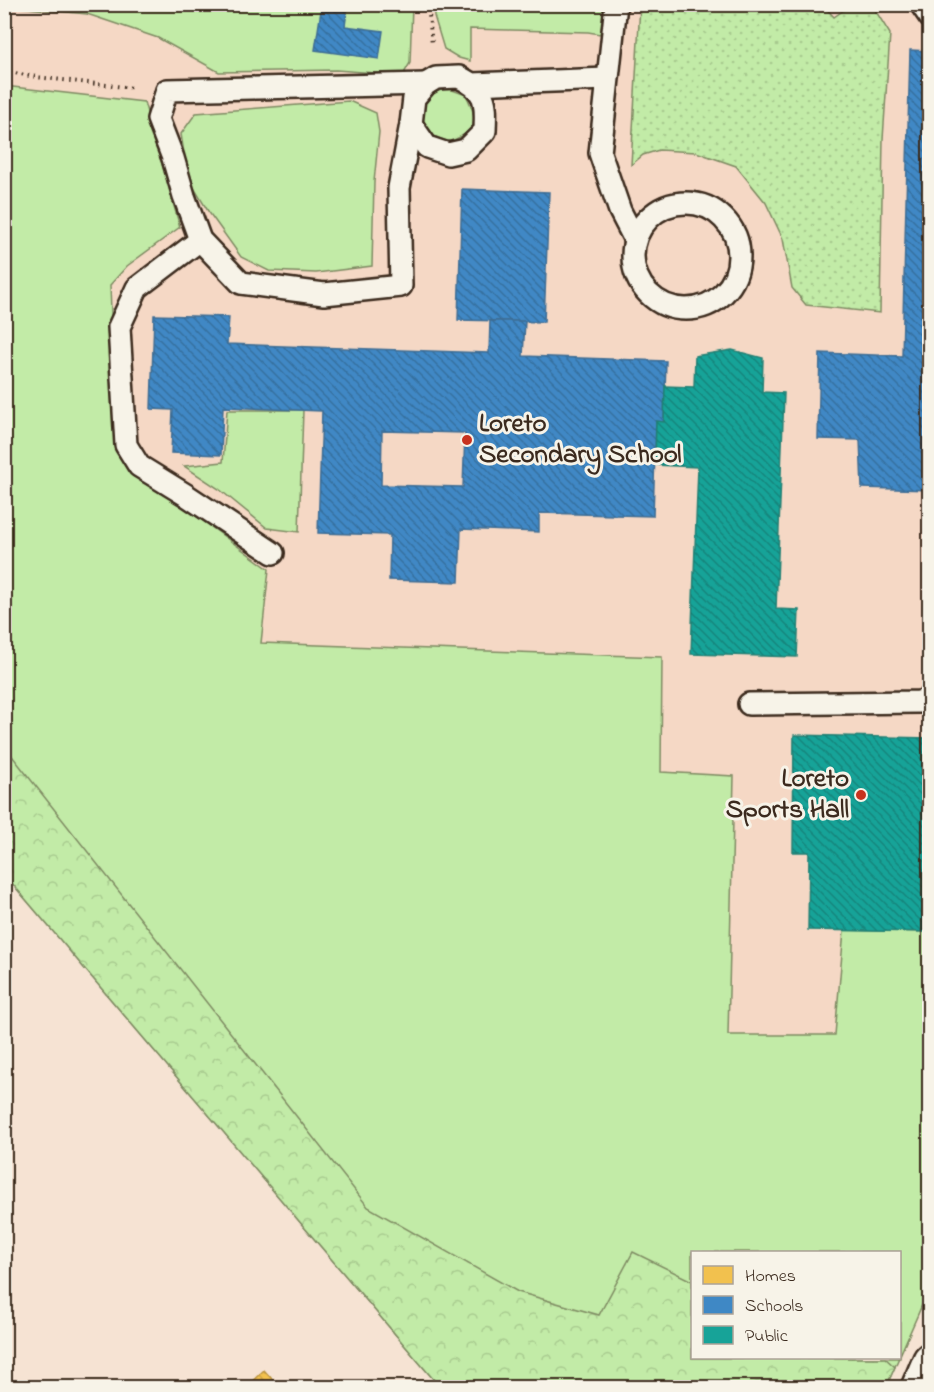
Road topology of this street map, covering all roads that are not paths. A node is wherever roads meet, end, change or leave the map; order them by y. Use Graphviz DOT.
graph roads {
  1 [pos="616,4"];
  2 [pos="921,4"];
  3 [pos="930,17"];
  4 [pos="607,79"];
  5 [pos="431,81"];
  6 [pos="473,84"];
  7 [pos="411,124"];
  8 [pos="200,240"];
  9 [pos="635,240"];
  10 [pos="273,552"];
  11 [pos="930,699"];
  12 [pos="749,704"];
  13 [pos="930,1360"];
  14 [pos="918,1388"];
  1 -- 4 [label="lane"];
  2 -- 3 [label="lane"];
  4 -- 6 [label="lane"];
  4 -- 9 [label="lane"];
  5 -- 6 [label="lane"];
  5 -- 7 [label="lane"];
  5 -- 8 [label="lane"];
  6 -- 7 [label="lane"];
  7 -- 8 [label="lane"];
  8 -- 10 [label="lane"];
  9 -- 9 [label="lane"];
  11 -- 12 [label="lane"];
  13 -- 14 [label="main road"];
}
